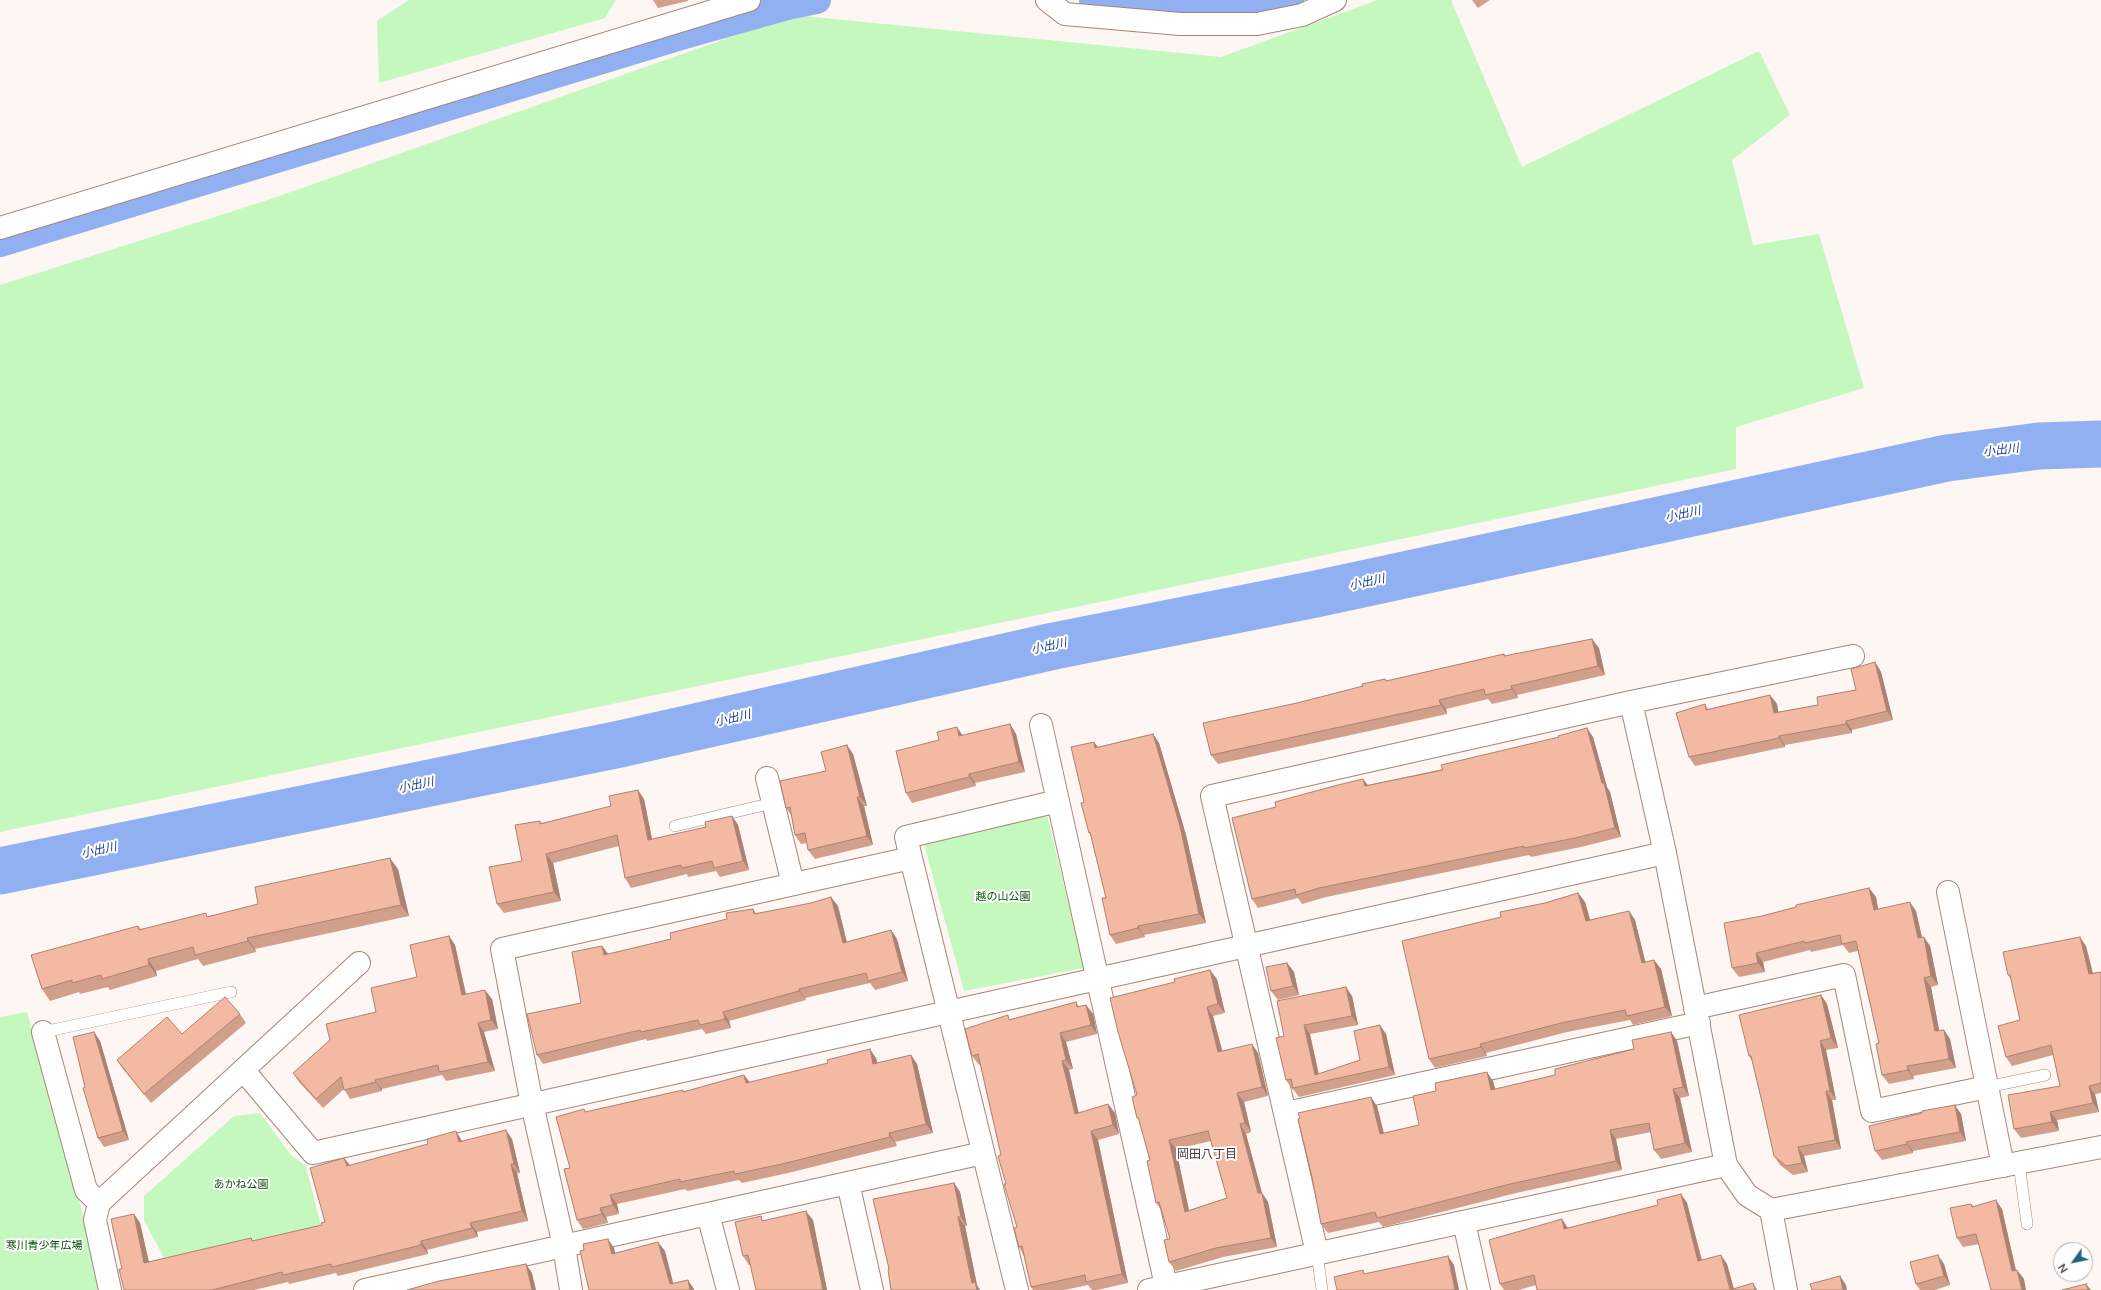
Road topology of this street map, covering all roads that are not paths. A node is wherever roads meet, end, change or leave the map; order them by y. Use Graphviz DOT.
graph roads {
  1 [pos="749,0"];
  2 [pos="1335,0"];
  3 [pos="1049,2"];
  4 [pos="0,228"];
  5 [pos="1853,656"];
  6 [pos="1631,702"];
  7 [pos="1041,725"];
  8 [pos="767,778"];
  9 [pos="1058,801"];
  10 [pos="773,803"];
  11 [pos="675,826"];
  12 [pos="1665,853"];
  13 [pos="911,858"];
  14 [pos="793,884"];
  15 [pos="1948,892"];
  16 [pos="1248,946"];
  17 [pos="358,962"];
  18 [pos="1097,979"];
  19 [pos="231,992"];
  20 [pos="948,1012"];
  21 [pos="1697,1015"];
  22 [pos="43,1032"];
  23 [pos="244,1071"];
  24 [pos="2045,1075"];
  25 [pos="1987,1087"];
  26 [pos="532,1104"];
  27 [pos="1286,1113"];
  28 [pos="2101,1147"];
  29 [pos="983,1153"];
  30 [pos="2011,1164"];
  31 [pos="1726,1165"];
  32 [pos="848,1183"];
  33 [pos="99,1203"];
  34 [pos="1771,1210"];
  35 [pos="708,1214"];
  36 [pos="1464,1222"];
  37 [pos="2027,1224"];
  38 [pos="564,1246"];
  39 [pos="1317,1253"];
  40 [pos="1160,1289"];
  41 [pos="110,1290"];
  42 [pos="365,1290"];
  43 [pos="571,1290"];
  44 [pos="728,1290"];
  45 [pos="872,1290"];
  46 [pos="1017,1290"];
  47 [pos="1322,1290"];
  48 [pos="1479,1290"];
  49 [pos="1786,1290"];
  1 -- 4 [label="street"];
  2 -- 3 [label="street"];
  5 -- 6 [label="street"];
  6 -- 12 [label="street"];
  6 -- 16 [label="street"];
  7 -- 9 [label="street"];
  8 -- 10 [label="street"];
  9 -- 13 [label="street"];
  9 -- 18 [label="street"];
  10 -- 11 [label="lane"];
  10 -- 14 [label="street"];
  12 -- 16 [label="street"];
  12 -- 21 [label="street"];
  13 -- 14 [label="street"];
  13 -- 20 [label="street"];
  14 -- 26 [label="street"];
  15 -- 25 [label="street"];
  16 -- 18 [label="street"];
  16 -- 27 [label="street"];
  17 -- 23 [label="street"];
  18 -- 20 [label="street"];
  18 -- 40 [label="street"];
  19 -- 22 [label="lane"];
  20 -- 26 [label="street"];
  20 -- 29 [label="street"];
  21 -- 25 [label="street"];
  21 -- 27 [label="street"];
  21 -- 31 [label="street"];
  22 -- 33 [label="street"];
  23 -- 26 [label="street"];
  23 -- 33 [label="street"];
  24 -- 25 [label="lane"];
  25 -- 30 [label="street"];
  26 -- 38 [label="street"];
  27 -- 39 [label="street"];
  28 -- 30 [label="street"];
  29 -- 32 [label="street"];
  29 -- 46 [label="street"];
  30 -- 34 [label="street"];
  30 -- 37 [label="lane"];
  31 -- 34 [label="street"];
  31 -- 36 [label="street"];
  32 -- 35 [label="street"];
  32 -- 45 [label="street"];
  33 -- 41 [label="street"];
  34 -- 49 [label="street"];
  35 -- 38 [label="street"];
  35 -- 44 [label="street"];
  36 -- 39 [label="street"];
  36 -- 48 [label="street"];
  38 -- 42 [label="street"];
  38 -- 43 [label="street"];
  39 -- 40 [label="street"];
  39 -- 47 [label="lane"];
}
